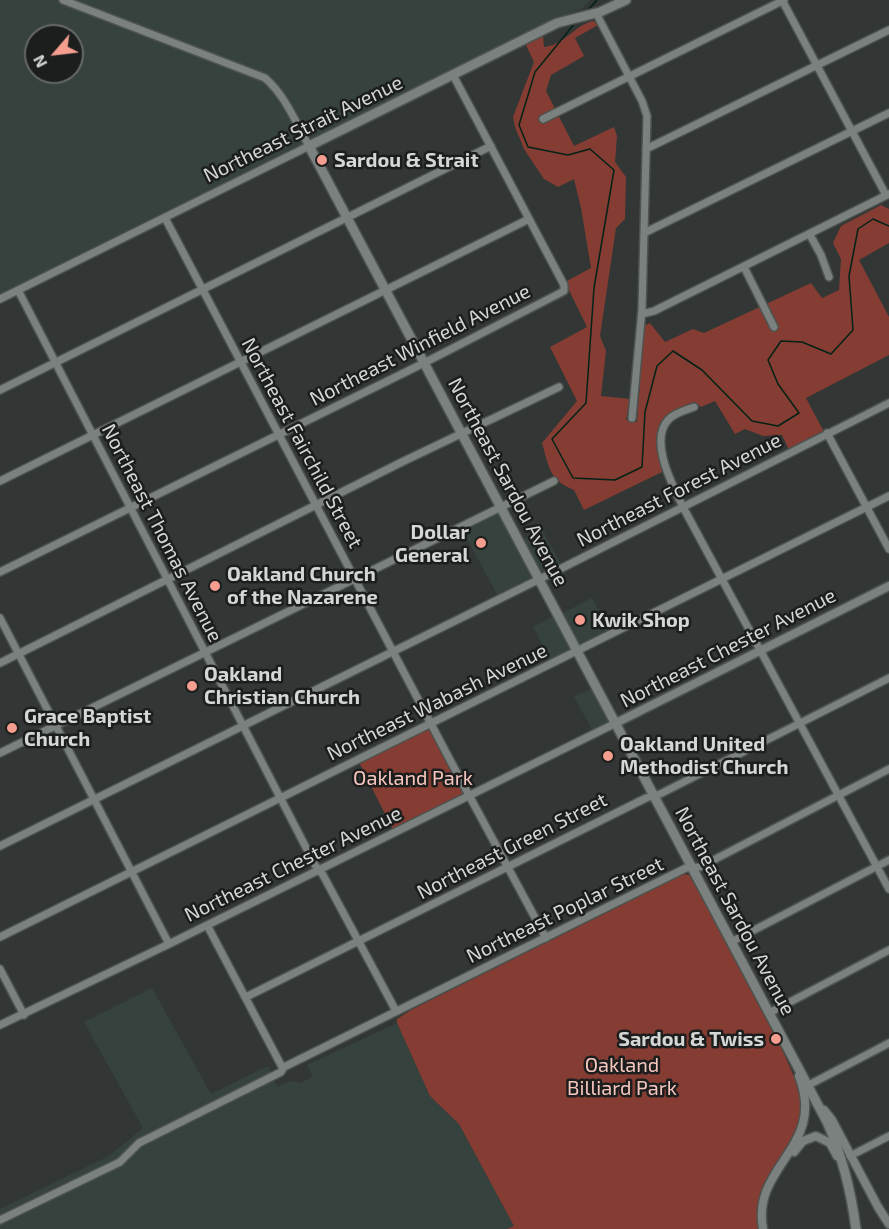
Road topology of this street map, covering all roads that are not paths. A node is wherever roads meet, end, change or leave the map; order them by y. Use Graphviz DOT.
graph roads {
  1 [pos="63,0"];
  2 [pos="626,0"];
  3 [pos="783,0"];
  4 [pos="596,13"];
  5 [pos="889,30"];
  6 [pos="817,65"];
  7 [pos="453,75"];
  8 [pos="630,76"];
  9 [pos="889,113"];
  10 [pos="543,119"];
  11 [pos="852,131"];
  12 [pos="309,146"];
  13 [pos="491,146"];
  14 [pos="646,149"];
  15 [pos="888,195"];
  16 [pos="165,218"];
  17 [pos="347,218"];
  18 [pos="529,219"];
  19 [pos="644,233"];
  20 [pos="810,235"];
  21 [pos="744,267"];
  22 [pos="829,277"];
  23 [pos="18,290"];
  24 [pos="203,290"];
  25 [pos="385,290"];
  26 [pos="0,299"];
  27 [pos="642,314"];
  28 [pos="774,327"];
  29 [pos="56,362"];
  30 [pos="241,362"];
  31 [pos="424,363"];
  32 [pos="559,387"];
  33 [pos="0,390"];
  34 [pos="889,403"];
  35 [pos="694,407"];
  36 [pos="632,418"];
  37 [pos="827,433"];
  38 [pos="279,434"];
  39 [pos="462,434"];
  40 [pos="93,435"];
  41 [pos="0,481"];
  42 [pos="554,481"];
  43 [pos="889,496"];
  44 [pos="317,506"];
  45 [pos="500,506"];
  46 [pos="683,507"];
  47 [pos="131,508"];
  48 [pos="867,508"];
  49 [pos="889,549"];
  50 [pos="0,572"];
  51 [pos="354,578"];
  52 [pos="539,579"];
  53 [pos="722,579"];
  54 [pos="168,580"];
  55 [pos="889,586"];
  56 [pos="0,618"];
  57 [pos="761,650"];
  58 [pos="393,651"];
  59 [pos="205,652"];
  60 [pos="577,652"];
  61 [pos="19,654"];
  62 [pos="0,663"];
  63 [pos="889,678"];
  64 [pos="615,723"];
  65 [pos="800,723"];
  66 [pos="431,724"];
  67 [pos="56,725"];
  68 [pos="242,725"];
  69 [pos="0,753"];
  70 [pos="889,769"];
  71 [pos="469,795"];
  72 [pos="838,795"];
  73 [pos="654,796"];
  74 [pos="94,799"];
  75 [pos="280,799"];
  76 [pos="0,846"];
  77 [pos="889,860"];
  78 [pos="876,866"];
  79 [pos="507,867"];
  80 [pos="692,868"];
  81 [pos="319,870"];
  82 [pos="132,873"];
  83 [pos="889,889"];
  84 [pos="207,925"];
  85 [pos="0,937"];
  86 [pos="546,938"];
  87 [pos="359,941"];
  88 [pos="731,942"];
  89 [pos="169,945"];
  90 [pos="889,950"];
  91 [pos="0,969"];
  92 [pos="246,997"];
  93 [pos="396,1011"];
  94 [pos="769,1013"];
  95 [pos="24,1015"];
  96 [pos="0,1025"];
  97 [pos="889,1043"];
  98 [pos="284,1067"];
  99 [pos="805,1087"];
  100 [pos="814,1097"];
  101 [pos="889,1136"];
  102 [pos="850,1156"];
  103 [pos="847,1175"];
  104 [pos="0,1220"];
  105 [pos="889,1224"];
  106 [pos="765,1229"];
  107 [pos="856,1229"];
  1 -- 12 [label="street, Northeast Sardou Avenue"];
  2 -- 4 [label="main road, Northeast Strait Avenue"];
  3 -- 6 [label="street"];
  3 -- 8 [label="street"];
  4 -- 7 [label="main road, Northeast Strait Avenue"];
  4 -- 8 [label="street"];
  5 -- 6 [label="street"];
  6 -- 11 [label="street"];
  6 -- 14 [label="street"];
  7 -- 12 [label="main road, Northeast Strait Avenue"];
  7 -- 13 [label="street"];
  8 -- 10 [label="street"];
  8 -- 14 [label="street"];
  9 -- 11 [label="street"];
  11 -- 15 [label="street"];
  11 -- 19 [label="street"];
  12 -- 16 [label="street, Northeast Strait Avenue"];
  12 -- 17 [label="main road, Northeast Sardou Avenue"];
  13 -- 17 [label="street"];
  13 -- 18 [label="street"];
  14 -- 19 [label="street"];
  15 -- 20 [label="street"];
  16 -- 23 [label="street, Northeast Strait Avenue"];
  16 -- 24 [label="street, Northeast Fairchild Street"];
  17 -- 24 [label="street"];
  17 -- 25 [label="main road, Northeast Sardou Avenue"];
  18 -- 25 [label="street"];
  18 -- 31 [label="street, Northeast Winfield Avenue"];
  19 -- 27 [label="street"];
  20 -- 21 [label="street"];
  20 -- 22 [label="street"];
  21 -- 27 [label="street"];
  21 -- 28 [label="street"];
  23 -- 26 [label="street, Northeast Strait Avenue"];
  23 -- 29 [label="street, Northeast Thomas Avenue"];
  24 -- 29 [label="street"];
  24 -- 30 [label="street, Northeast Fairchild Street"];
  25 -- 30 [label="street"];
  25 -- 31 [label="main road, Northeast Sardou Avenue"];
  27 -- 36 [label="street"];
  29 -- 33 [label="street"];
  29 -- 40 [label="street, Northeast Thomas Avenue"];
  30 -- 38 [label="street, Northeast Fairchild Street"];
  30 -- 40 [label="street"];
  31 -- 38 [label="street, Northeast Winfield Avenue"];
  31 -- 39 [label="main road, Northeast Sardou Avenue"];
  32 -- 39 [label="street"];
  34 -- 37 [label="street, Northeast Forest Avenue"];
  35 -- 46 [label="street"];
  37 -- 46 [label="street, Northeast Forest Avenue"];
  37 -- 48 [label="street"];
  38 -- 44 [label="street, Northeast Fairchild Street"];
  38 -- 47 [label="street, Northeast Winfield Avenue"];
  39 -- 44 [label="street"];
  39 -- 45 [label="main road, Northeast Sardou Avenue"];
  40 -- 41 [label="street"];
  40 -- 47 [label="street, Northeast Thomas Avenue"];
  42 -- 45 [label="street"];
  43 -- 48 [label="street, Northeast Wabash Avenue"];
  44 -- 51 [label="street, Northeast Fairchild Street"];
  44 -- 54 [label="street"];
  45 -- 51 [label="street"];
  45 -- 52 [label="main road, Northeast Sardou Avenue"];
  46 -- 52 [label="street, Northeast Forest Avenue"];
  46 -- 53 [label="street"];
  47 -- 50 [label="street, Northeast Winfield Avenue"];
  47 -- 54 [label="street, Northeast Thomas Avenue"];
  48 -- 49 [label="street"];
  48 -- 53 [label="street, Northeast Wabash Avenue"];
  51 -- 58 [label="street, Northeast Fairchild Street"];
  51 -- 59 [label="street"];
  52 -- 58 [label="street, Northeast Forest Avenue"];
  52 -- 60 [label="main road, Northeast Sardou Avenue"];
  53 -- 57 [label="street"];
  53 -- 60 [label="street, Northeast Wabash Avenue"];
  54 -- 59 [label="street, Northeast Thomas Avenue"];
  54 -- 61 [label="street"];
  55 -- 57 [label="street, Northeast Chester Avenue"];
  56 -- 61 [label="street"];
  57 -- 64 [label="street, Northeast Chester Avenue"];
  57 -- 65 [label="street"];
  58 -- 66 [label="street, Northeast Fairchild Street"];
  58 -- 68 [label="street, Northeast Forest Avenue"];
  59 -- 67 [label="street"];
  59 -- 68 [label="street, Northeast Thomas Avenue"];
  60 -- 64 [label="main road, Northeast Sardou Avenue"];
  60 -- 66 [label="street, Northeast Wabash Avenue"];
  61 -- 62 [label="street"];
  61 -- 67 [label="street"];
  63 -- 65 [label="street, Northeast Green Street"];
  64 -- 71 [label="street, Northeast Chester Avenue"];
  64 -- 73 [label="main road, Northeast Sardou Avenue"];
  65 -- 72 [label="street"];
  65 -- 73 [label="street, Northeast Green Street"];
  66 -- 71 [label="street, Northeast Fairchild Street"];
  66 -- 75 [label="street, Northeast Wabash Avenue"];
  67 -- 69 [label="street"];
  67 -- 74 [label="street"];
  68 -- 74 [label="street, Northeast Forest Avenue"];
  68 -- 75 [label="street, Northeast Thomas Avenue"];
  70 -- 72 [label="street, Northeast Poplar Street"];
  71 -- 79 [label="street, Northeast Fairchild Street"];
  71 -- 81 [label="street, Northeast Chester Avenue"];
  72 -- 78 [label="street"];
  72 -- 80 [label="street, Northeast Poplar Street"];
  73 -- 79 [label="street, Northeast Green Street"];
  73 -- 80 [label="main road, Northeast Sardou Avenue"];
  74 -- 76 [label="street, Northeast Forest Avenue"];
  74 -- 82 [label="street"];
  75 -- 81 [label="street, Northeast Thomas Avenue"];
  75 -- 82 [label="street, Northeast Wabash Avenue"];
  77 -- 78 [label="street"];
  78 -- 83 [label="street"];
  78 -- 88 [label="street"];
  79 -- 86 [label="street, Northeast Fairchild Street"];
  79 -- 87 [label="street, Northeast Green Street"];
  80 -- 86 [label="street, Northeast Poplar Street"];
  80 -- 88 [label="main road, Northeast Sardou Avenue"];
  81 -- 84 [label="street, Northeast Chester Avenue"];
  81 -- 87 [label="street, Northeast Thomas Avenue"];
  82 -- 85 [label="street, Northeast Wabash Avenue"];
  82 -- 89 [label="street"];
  84 -- 89 [label="street, Northeast Chester Avenue"];
  84 -- 92 [label="street"];
  86 -- 93 [label="street, Northeast Poplar Street"];
  87 -- 92 [label="street, Northeast Green Street"];
  87 -- 93 [label="street, Northeast Thomas Avenue"];
  88 -- 94 [label="main road, Northeast Sardou Avenue"];
  89 -- 95 [label="street, Northeast Chester Avenue"];
  90 -- 94 [label="street"];
  91 -- 95 [label="street"];
  92 -- 98 [label="street"];
  93 -- 98 [label="street, Northeast Poplar Street"];
  94 -- 99 [label="main road, Northeast Sardou Avenue"];
  95 -- 96 [label="street, Northeast Chester Avenue"];
  97 -- 99 [label="street"];
  98 -- 104 [label="street, Northeast Poplar Street"];
  99 -- 100 [label="main road, Northeast Sardou Avenue"];
  99 -- 106 [label="street"];
  100 -- 102 [label="street, Northeast Sardou Avenue"];
  100 -- 103 [label="main road, Northeast Sardou Avenue"];
  101 -- 102 [label="street"];
  102 -- 105 [label="street, Northeast Sardou Avenue"];
  103 -- 106 [label="street"];
  103 -- 107 [label="main road, Northeast Sardou Avenue"];
}
